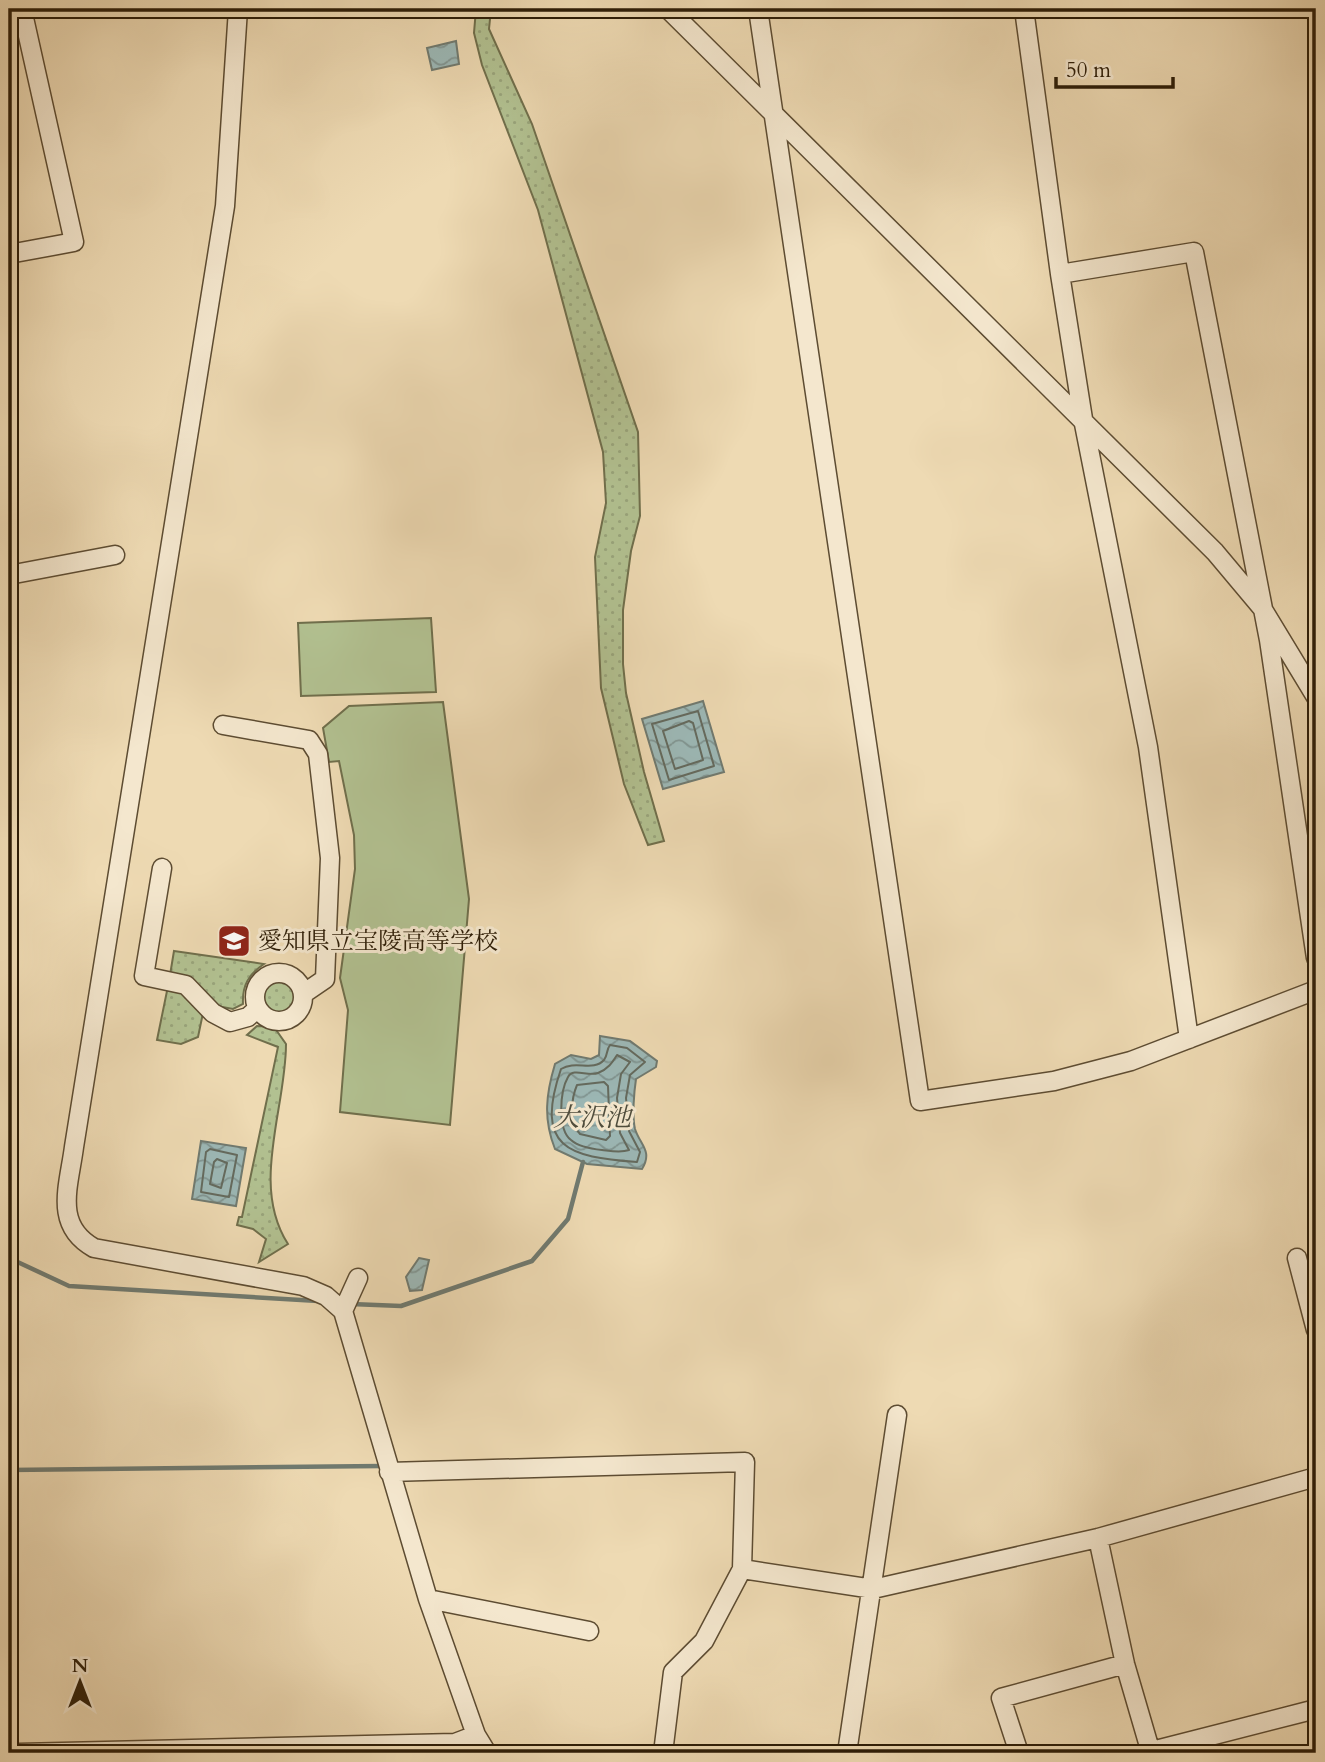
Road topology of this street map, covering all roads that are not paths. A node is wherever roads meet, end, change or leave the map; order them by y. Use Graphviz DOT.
graph roads {
  1 [pos="22,9"];
  2 [pos="238,9"];
  3 [pos="668,9"];
  4 [pos="758,9"];
  5 [pos="1024,9"];
  6 [pos="773,111"];
  7 [pos="9,254"];
  8 [pos="1060,274"];
  9 [pos="1083,419"];
  10 [pos="115,555"];
  11 [pos="9,575"];
  12 [pos="1262,608"];
  13 [pos="1316,697"];
  14 [pos="223,725"];
  15 [pos="162,868"];
  16 [pos="1316,958"];
  17 [pos="1316,990"];
  18 [pos="303,994"];
  19 [pos="257,1009"];
  20 [pos="1189,1039"];
  21 [pos="1297,1258"];
  22 [pos="358,1278"];
  23 [pos="343,1311"];
  24 [pos="1316,1330"];
  25 [pos="897,1415"];
  26 [pos="389,1472"];
  27 [pos="1316,1477"];
  28 [pos="1098,1538"];
  29 [pos="743,1569"];
  30 [pos="873,1589"];
  31 [pos="428,1599"];
  32 [pos="589,1631"];
  33 [pos="1125,1664"];
  34 [pos="1316,1709"];
  35 [pos="476,1735"];
  36 [pos="253,1751"];
  37 [pos="19,1753"];
  38 [pos="486,1753"];
  39 [pos="663,1753"];
  40 [pos="847,1753"];
  41 [pos="1019,1753"];
  42 [pos="1144,1753"];
  43 [pos="1152,1753"];
  1 -- 7 [label="street"];
  2 -- 23 [label="street"];
  3 -- 6 [label="street"];
  4 -- 6 [label="street"];
  5 -- 8 [label="street"];
  6 -- 9 [label="street"];
  6 -- 20 [label="street"];
  8 -- 9 [label="street"];
  8 -- 12 [label="street"];
  9 -- 12 [label="street"];
  9 -- 20 [label="street"];
  10 -- 11 [label="street"];
  12 -- 13 [label="street"];
  12 -- 16 [label="street"];
  14 -- 18 [label="street"];
  15 -- 19 [label="street"];
  17 -- 20 [label="street"];
  18 -- 19 [label="street"];
  18 -- 19 [label="street"];
  21 -- 24 [label="street"];
  22 -- 23 [label="street"];
  23 -- 26 [label="street"];
  25 -- 30 [label="street"];
  26 -- 29 [label="street"];
  26 -- 31 [label="street"];
  27 -- 28 [label="street"];
  28 -- 30 [label="street"];
  28 -- 33 [label="street"];
  29 -- 30 [label="street"];
  29 -- 39 [label="street"];
  30 -- 40 [label="street"];
  31 -- 32 [label="street"];
  31 -- 35 [label="street"];
  33 -- 41 [label="street"];
  33 -- 43 [label="street"];
  34 -- 43 [label="street"];
  35 -- 36 [label="street"];
  35 -- 38 [label="street"];
  36 -- 37 [label="street"];
  42 -- 43 [label="street"];
}
